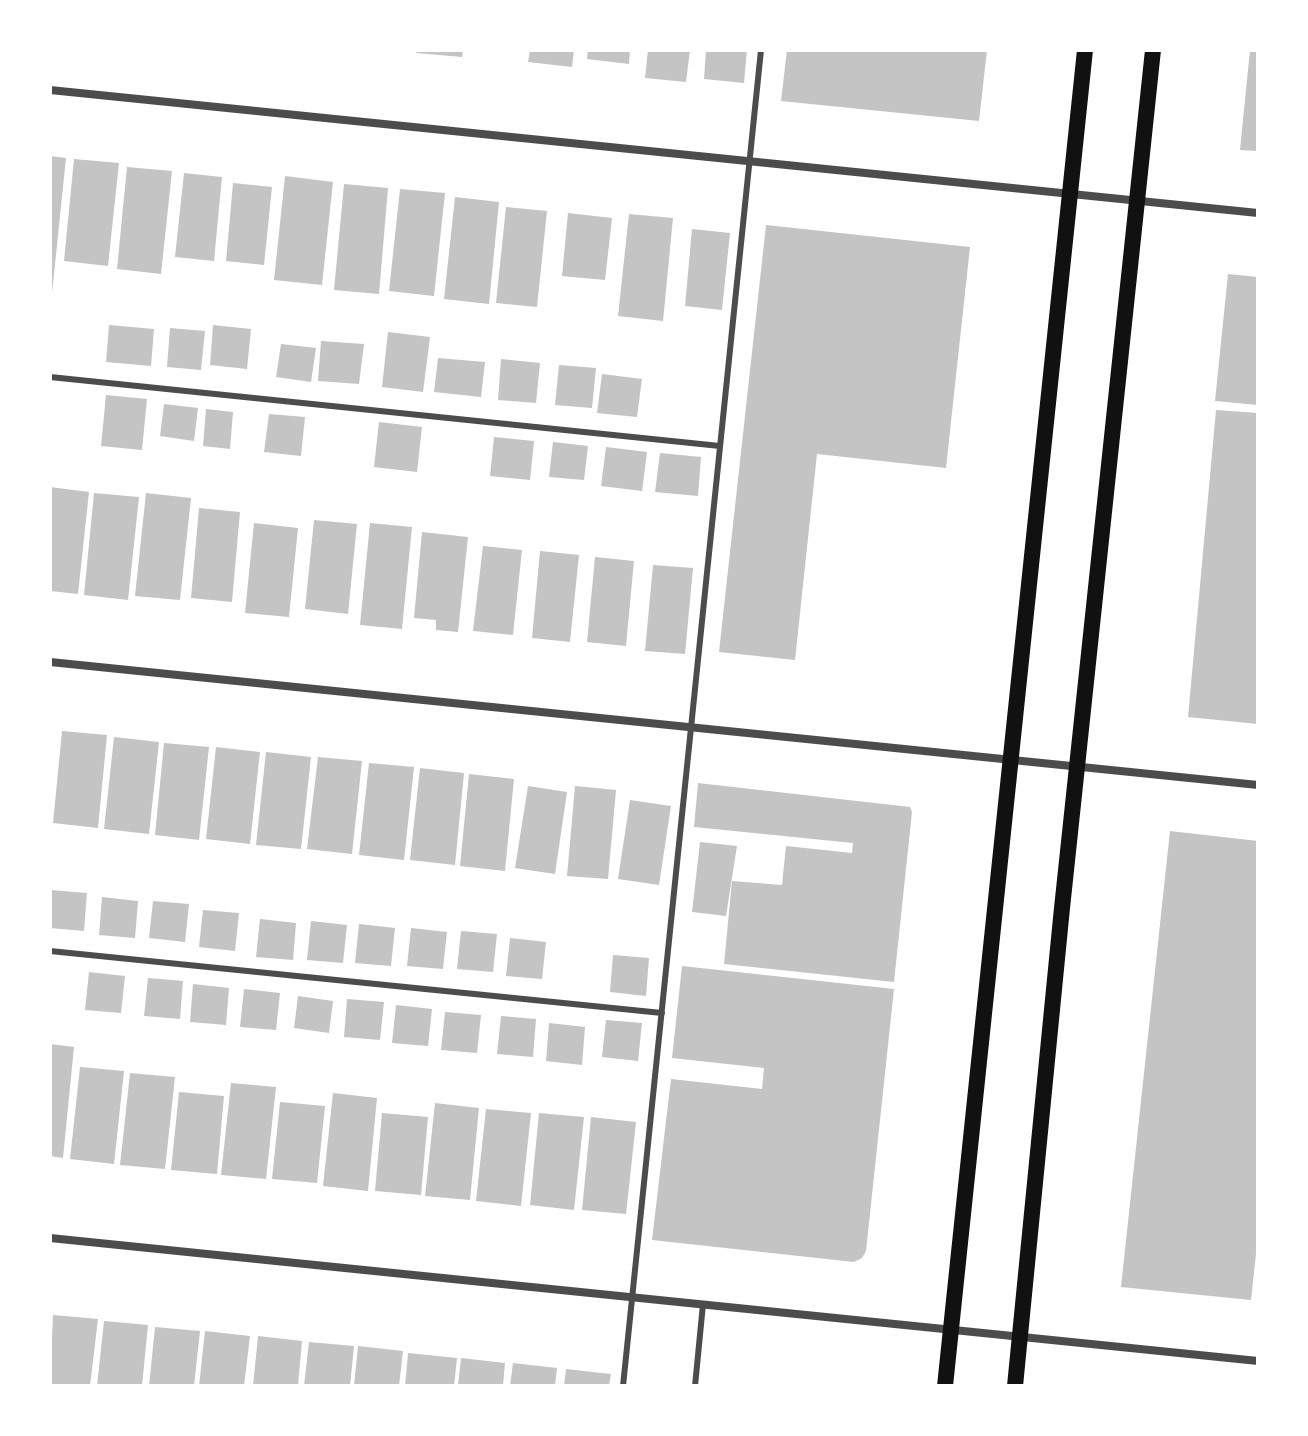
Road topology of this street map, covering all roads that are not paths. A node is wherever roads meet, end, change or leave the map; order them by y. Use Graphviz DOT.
graph roads {
  1 [pos="761,50"];
  2 [pos="1085,50"];
  3 [pos="1153,50"];
  4 [pos="50,90"];
  5 [pos="749,162"];
  6 [pos="1069,194"];
  7 [pos="1137,201"];
  8 [pos="1258,213"];
  9 [pos="50,377"];
  10 [pos="720,446"];
  11 [pos="50,662"];
  12 [pos="691,728"];
  13 [pos="1011,760"];
  14 [pos="1078,767"];
  15 [pos="1258,785"];
  16 [pos="50,951"];
  17 [pos="662,1013"];
  18 [pos="50,1238"];
  19 [pos="633,1297"];
  20 [pos="703,1304"];
  21 [pos="951,1329"];
  22 [pos="1020,1336"];
  23 [pos="1258,1361"];
  24 [pos="623,1386"];
  25 [pos="695,1386"];
  26 [pos="945,1386"];
  27 [pos="1015,1386"];
  1 -- 5 [label="lane"];
  2 -- 6 [label="main road"];
  3 -- 7 [label="main road"];
  4 -- 5 [label="street"];
  5 -- 6 [label="street"];
  5 -- 10 [label="lane"];
  6 -- 7 [label="street"];
  6 -- 13 [label="main road"];
  7 -- 8 [label="street"];
  7 -- 14 [label="main road"];
  9 -- 10 [label="lane"];
  10 -- 12 [label="lane"];
  11 -- 12 [label="street"];
  12 -- 13 [label="street"];
  12 -- 17 [label="lane"];
  13 -- 14 [label="street"];
  13 -- 21 [label="main road"];
  14 -- 15 [label="street"];
  14 -- 22 [label="main road"];
  16 -- 17 [label="lane"];
  17 -- 19 [label="lane"];
  18 -- 19 [label="street"];
  19 -- 20 [label="street"];
  19 -- 24 [label="lane"];
  20 -- 21 [label="street"];
  20 -- 25 [label="lane"];
  21 -- 22 [label="street"];
  21 -- 26 [label="main road"];
  22 -- 23 [label="street"];
  22 -- 27 [label="main road"];
}
